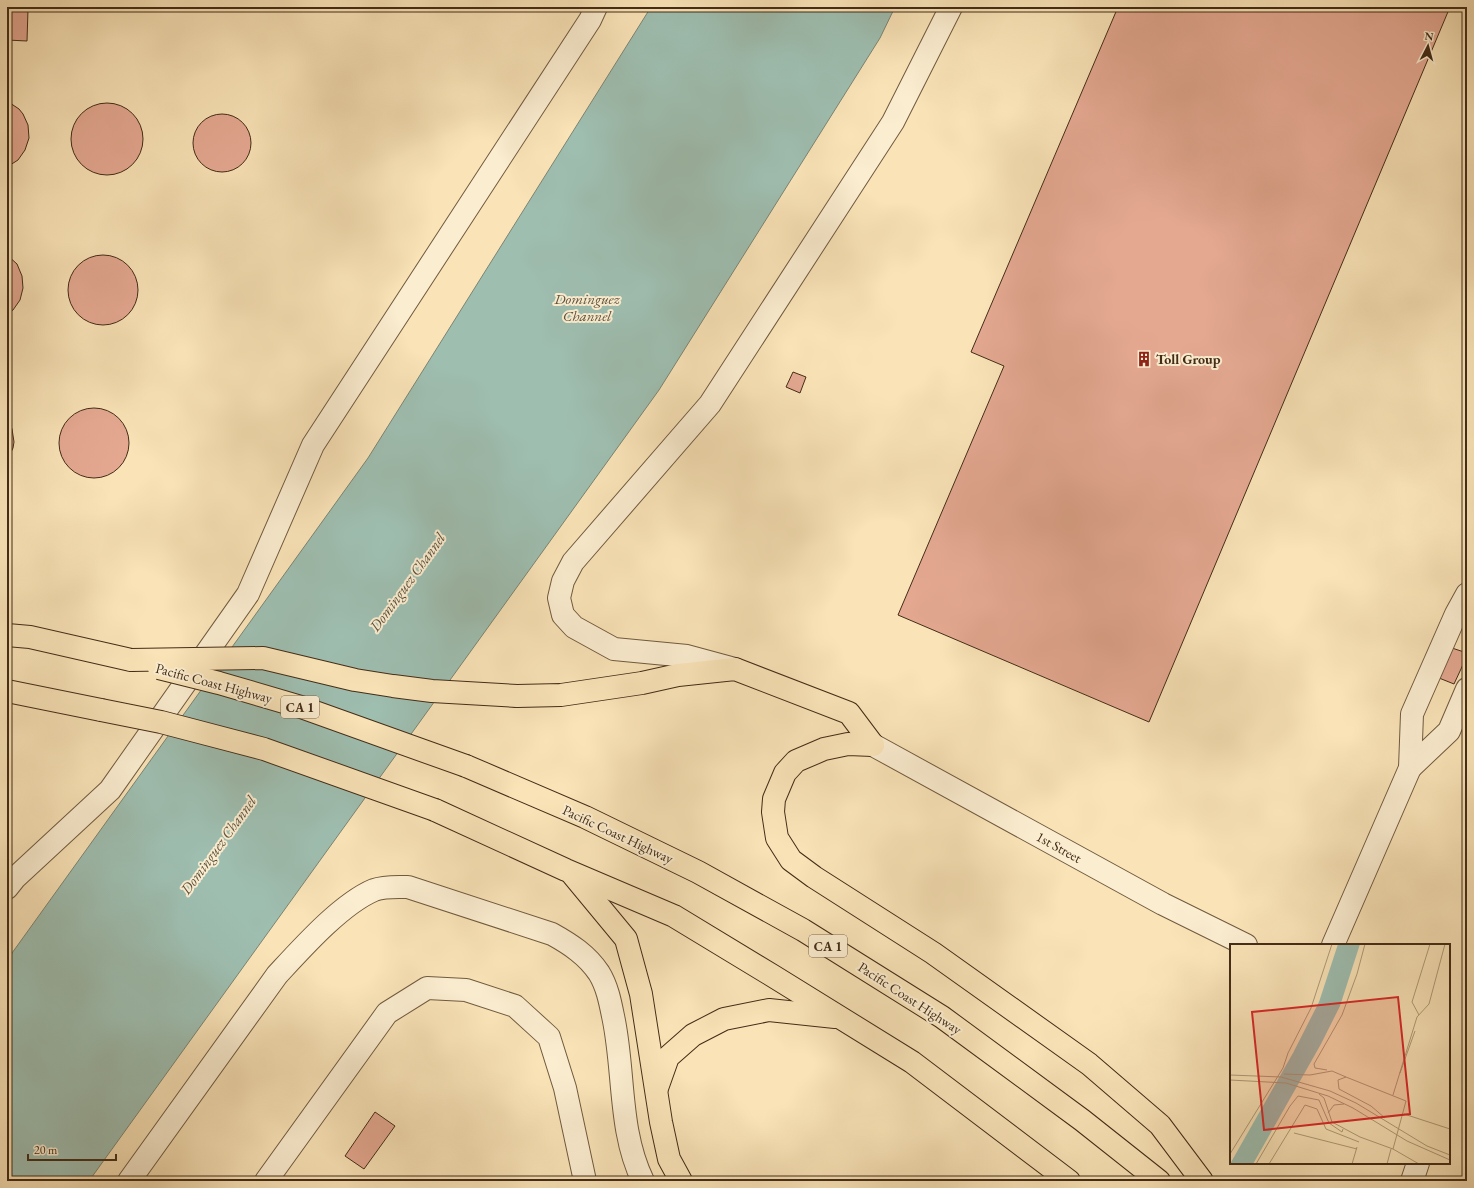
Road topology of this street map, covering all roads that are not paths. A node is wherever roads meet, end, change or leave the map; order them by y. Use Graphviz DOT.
graph roads {
  1 [pos="596,7"];
  2 [pos="951,7"];
  3 [pos="1467,594"];
  4 [pos="7,634"];
  5 [pos="131,660"];
  6 [pos="734,669"];
  7 [pos="1467,689"];
  8 [pos="7,691"];
  9 [pos="873,745"];
  10 [pos="1410,768"];
  11 [pos="566,870"];
  12 [pos="7,888"];
  13 [pos="1244,944"];
  14 [pos="1333,944"];
  15 [pos="841,1018"];
  16 [pos="656,1090"];
  17 [pos="128,1181"];
  18 [pos="266,1181"];
  19 [pos="585,1181"];
  20 [pos="643,1181"];
  21 [pos="681,1181"];
  22 [pos="1069,1181"];
  23 [pos="1159,1181"];
  24 [pos="1202,1181"];
  1 -- 12 [label="street"];
  2 -- 6 [label="street"];
  3 -- 10 [label="street"];
  4 -- 5 [label="highway, Pacific Coast Highway / CA 1"];
  5 -- 6 [label="highway, bridge"];
  5 -- 23 [label="highway, Pacific Coast Highway / CA 1, bridge"];
  6 -- 9 [label="highway"];
  7 -- 10 [label="street"];
  8 -- 11 [label="highway, bridge"];
  9 -- 13 [label="street, 1st Street"];
  9 -- 24 [label="highway"];
  10 -- 14 [label="street"];
  11 -- 15 [label="highway"];
  11 -- 16 [label="highway"];
  15 -- 16 [label="highway"];
  15 -- 22 [label="highway"];
  16 -- 21 [label="highway"];
  17 -- 20 [label="street"];
  18 -- 19 [label="street"];
}
